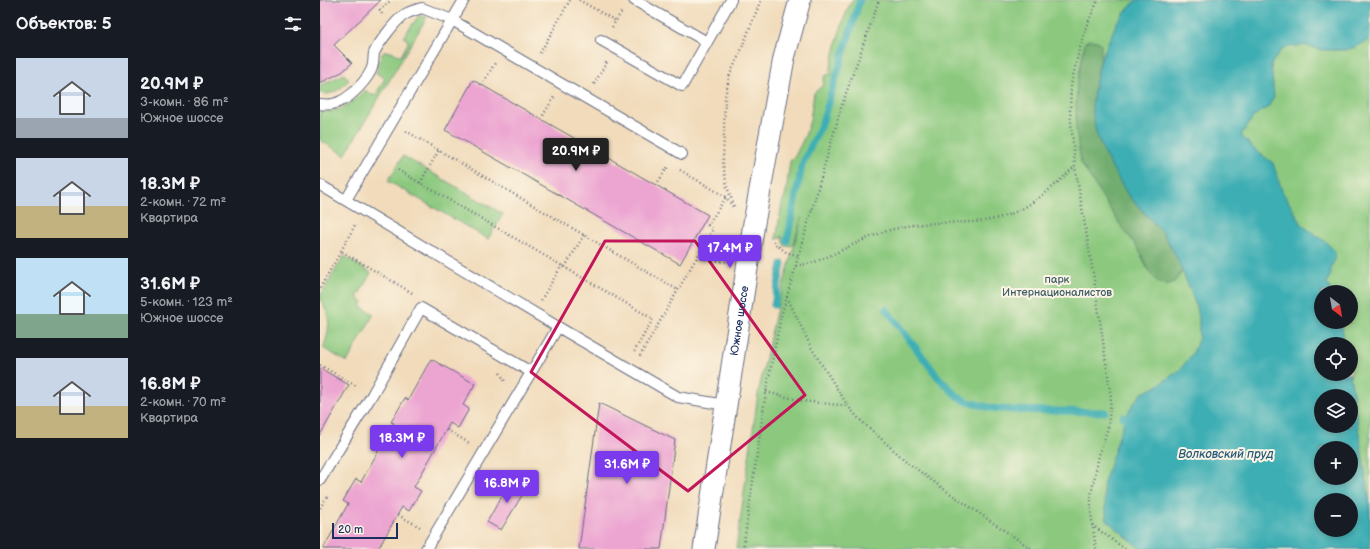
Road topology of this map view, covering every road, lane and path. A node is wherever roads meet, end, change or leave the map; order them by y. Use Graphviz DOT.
graph roads {
  1 [pos="464,0"];
  2 [pos="570,0"];
  3 [pos="579,0"];
  4 [pos="634,0"];
  5 [pos="730,0"];
  6 [pos="762,0"];
  7 [pos="800,0"];
  8 [pos="879,0"];
  9 [pos="1098,0"];
  10 [pos="624,5"];
  11 [pos="452,20"];
  12 [pos="616,21"];
  13 [pos="603,41"];
  14 [pos="707,42"];
  15 [pos="615,48"];
  16 [pos="496,63"];
  17 [pos="532,67"];
  18 [pos="482,85"];
  19 [pos="555,97"];
  20 [pos="586,98"];
  21 [pos="320,104"];
  22 [pos="542,119"];
  23 [pos="404,130"];
  24 [pos="439,150"];
  25 [pos="682,154"];
  26 [pos="670,164"];
  27 [pos="1075,166"];
  28 [pos="398,170"];
  29 [pos="420,183"];
  30 [pos="320,185"];
  31 [pos="656,185"];
  32 [pos="726,197"];
  33 [pos="346,200"];
  34 [pos="736,210"];
  35 [pos="362,226"];
  36 [pos="584,235"];
  37 [pos="774,237"];
  38 [pos="341,251"];
  39 [pos="799,256"];
  40 [pos="697,258"];
  41 [pos="729,262"];
  42 [pos="562,265"];
  43 [pos="796,266"];
  44 [pos="565,267"];
  45 [pos="320,288"];
  46 [pos="678,290"];
  47 [pos="535,295"];
  48 [pos="787,297"];
  49 [pos="542,299"];
  50 [pos="421,308"];
  51 [pos="533,313"];
  52 [pos="558,327"];
  53 [pos="639,357"];
  54 [pos="645,361"];
  55 [pos="517,364"];
  56 [pos="320,365"];
  57 [pos="498,370"];
  58 [pos="531,372"];
  59 [pos="506,383"];
  60 [pos="504,387"];
  61 [pos="359,388"];
  62 [pos="766,392"];
  63 [pos="726,405"];
  64 [pos="848,406"];
  65 [pos="446,430"];
  66 [pos="474,438"];
  67 [pos="471,444"];
  68 [pos="467,450"];
  69 [pos="320,480"];
  70 [pos="330,491"];
  71 [pos="320,508"];
  72 [pos="398,515"];
  73 [pos="425,522"];
  74 [pos="1092,525"];
  75 [pos="426,549"];
  76 [pos="704,549"];
  77 [pos="743,549"];
  78 [pos="1032,549"];
  79 [pos="1096,549"];
  80 [pos="1125,549"];
  1 -- 11 [label="lane"];
  2 -- 17 [label="path"];
  3 -- 12 [label="path"];
  4 -- 14 [label="lane"];
  5 -- 14 [label="lane"];
  6 -- 34 [label="path"];
  7 -- 63 [label="street, Южное шоссе"];
  8 -- 39 [label="path"];
  9 -- 27 [label="path"];
  10 -- 12 [label="path"];
  11 -- 17 [label="lane"];
  11 -- 21 [label="lane"];
  11 -- 33 [label="lane"];
  12 -- 13 [label="path"];
  13 -- 15 [label="lane"];
  14 -- 15 [label="lane"];
  15 -- 20 [label="path"];
  16 -- 18 [label="path"];
  17 -- 20 [label="lane"];
  19 -- 22 [label="path"];
  20 -- 25 [label="lane"];
  23 -- 24 [label="path"];
  24 -- 29 [label="path"];
  24 -- 36 [label="path"];
  26 -- 31 [label="path"];
  27 -- 43 [label="path"];
  27 -- 74 [label="path"];
  28 -- 29 [label="path"];
  29 -- 42 [label="path"];
  30 -- 33 [label="lane"];
  32 -- 40 [label="path"];
  33 -- 51 [label="lane"];
  35 -- 38 [label="path"];
  36 -- 44 [label="path"];
  36 -- 46 [label="path"];
  37 -- 39 [label="path"];
  38 -- 45 [label="path"];
  38 -- 50 [label="path"];
  39 -- 43 [label="path"];
  40 -- 41 [label="path"];
  40 -- 46 [label="path"];
  42 -- 44 [label="path"];
  42 -- 49 [label="path"];
  43 -- 48 [label="path"];
  44 -- 53 [label="path"];
  46 -- 53 [label="path"];
  47 -- 49 [label="path"];
  48 -- 62 [label="path"];
  48 -- 64 [label="path"];
  49 -- 51 [label="path"];
  50 -- 55 [label="lane"];
  50 -- 69 [label="lane"];
  51 -- 52 [label="lane"];
  52 -- 58 [label="lane"];
  52 -- 63 [label="lane"];
  53 -- 54 [label="path"];
  55 -- 58 [label="lane"];
  55 -- 59 [label="path"];
  56 -- 61 [label="path"];
  57 -- 59 [label="path"];
  58 -- 75 [label="lane"];
  59 -- 60 [label="path"];
  62 -- 64 [label="path"];
  62 -- 77 [label="path"];
  63 -- 76 [label="street, Южное шоссе"];
  64 -- 78 [label="path"];
  65 -- 67 [label="path"];
  66 -- 67 [label="path"];
  67 -- 68 [label="path"];
  70 -- 71 [label="path"];
  72 -- 73 [label="path"];
  74 -- 79 [label="path"];
  74 -- 80 [label="path"];
}
